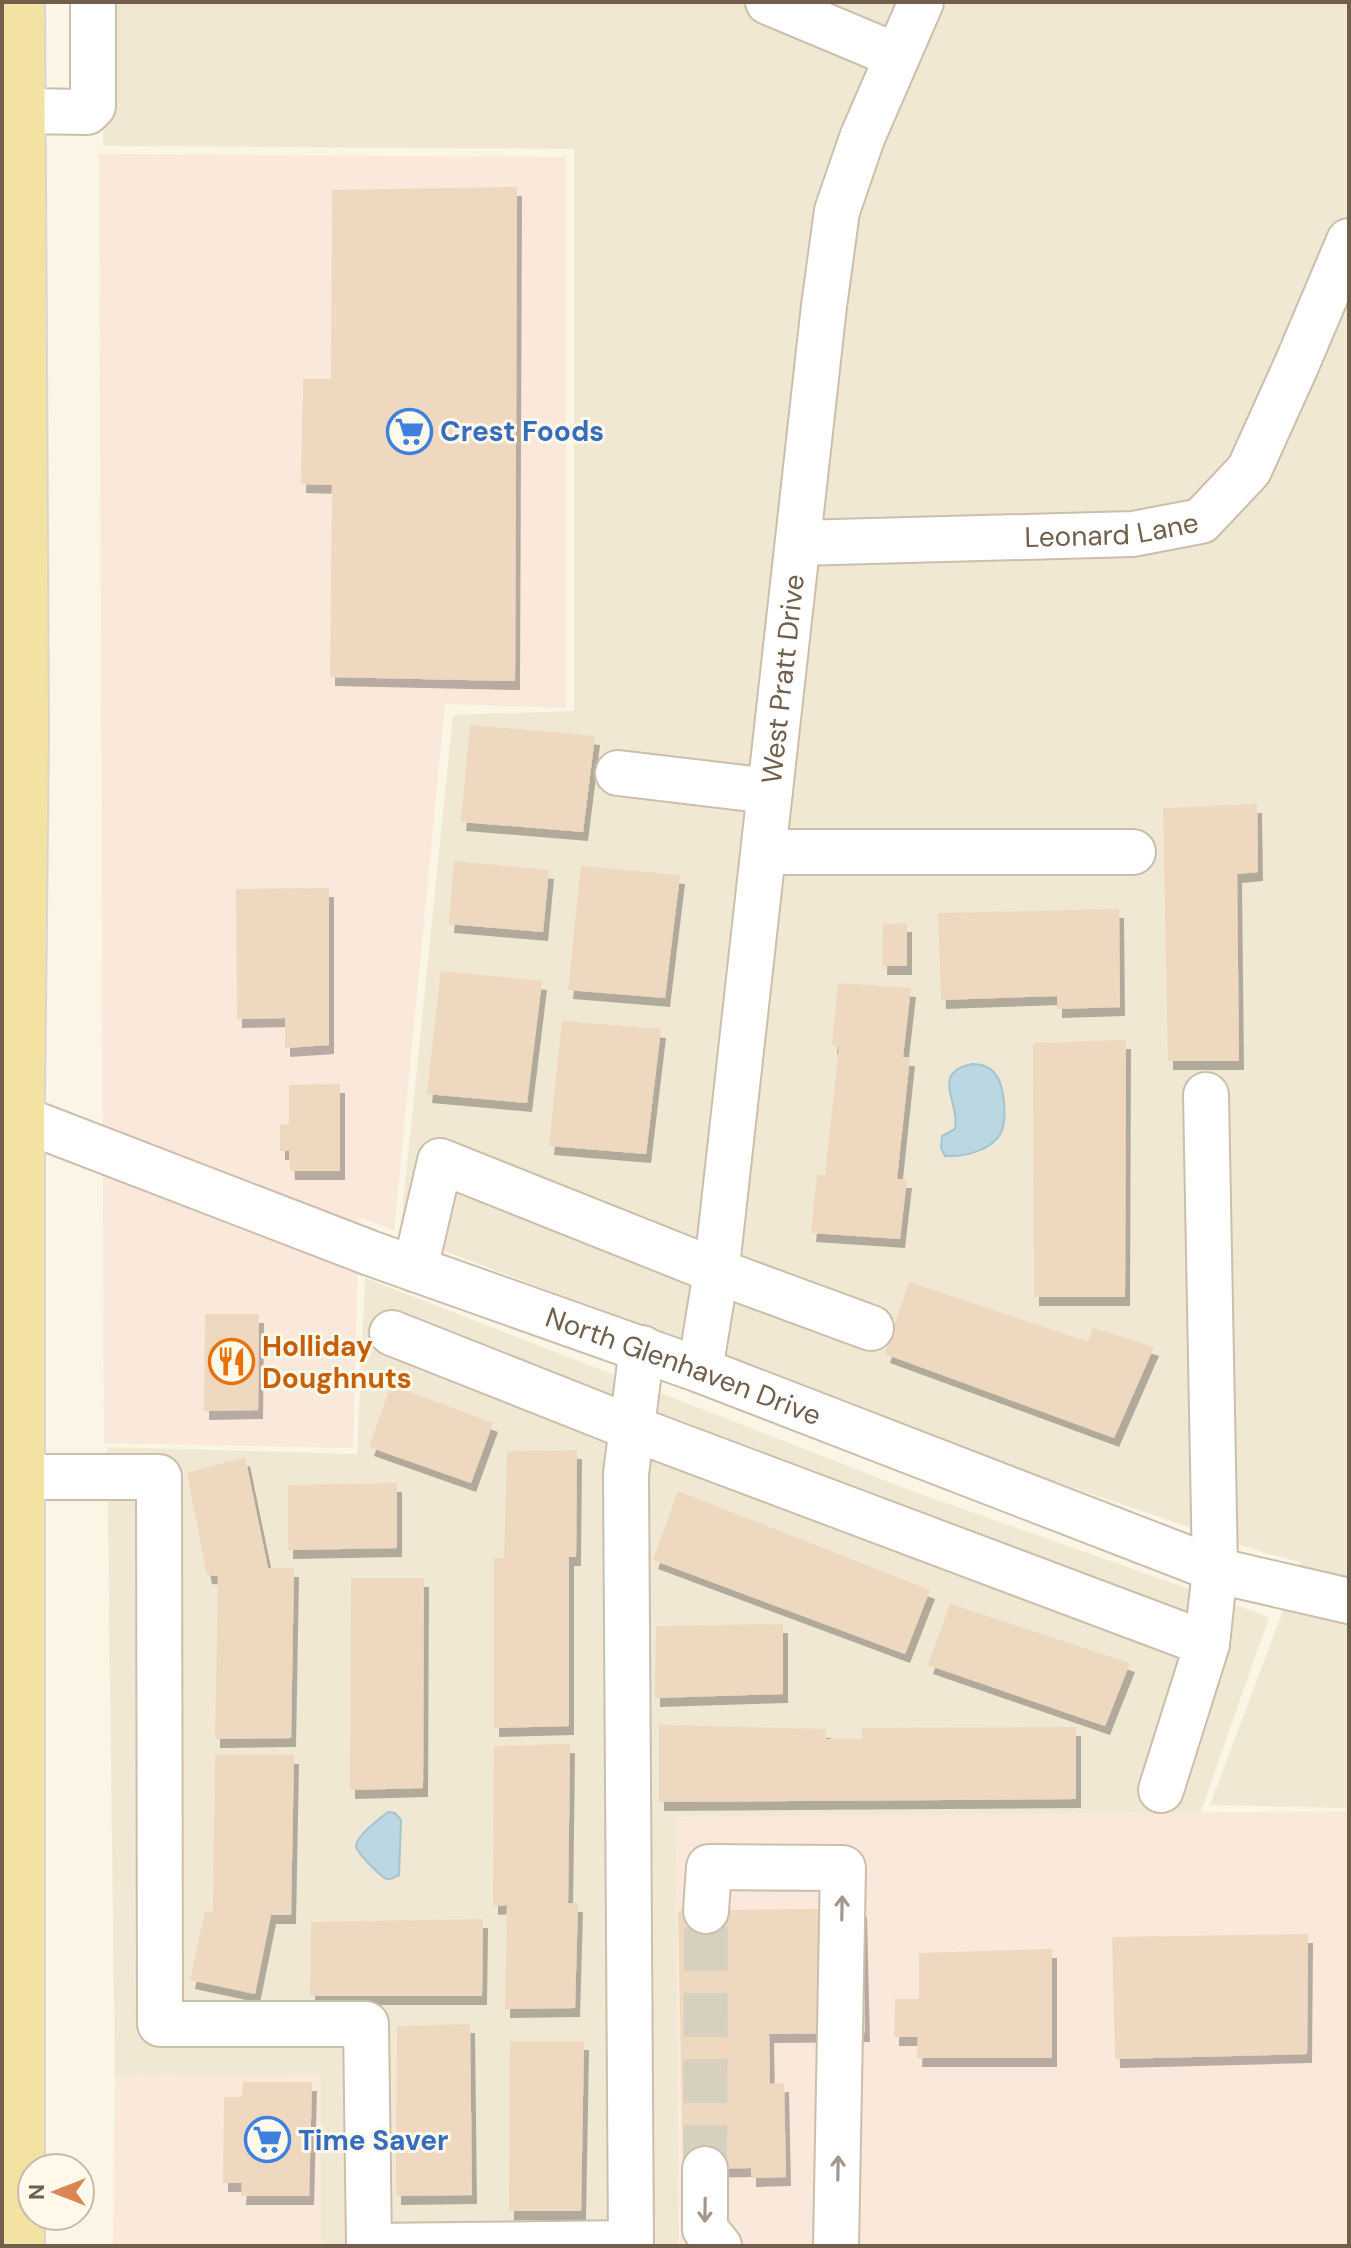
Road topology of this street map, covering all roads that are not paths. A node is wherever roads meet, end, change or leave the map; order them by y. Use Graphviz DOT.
graph roads {
  1 [pos="22,2"];
  2 [pos="93,2"];
  3 [pos="768,2"];
  4 [pos="921,2"];
  5 [pos="897,56"];
  6 [pos="22,111"];
  7 [pos="1349,241"];
  8 [pos="798,543"];
  9 [pos="14,684"];
  10 [pos="618,773"];
  11 [pos="770,791"];
  12 [pos="764,852"];
  13 [pos="1133,852"];
  14 [pos="1206,1095"];
  15 [pos="22,1119"];
  16 [pos="415,1269"];
  17 [pos="716,1271"];
  18 [pos="871,1328"];
  19 [pos="392,1333"];
  20 [pos="642,1348"];
  21 [pos="700,1370"];
  22 [pos="13,1401"];
  23 [pos="632,1428"];
  24 [pos="23,1477"];
  25 [pos="1215,1569"];
  26 [pos="12,1582"];
  27 [pos="1349,1601"];
  28 [pos="1207,1644"];
  29 [pos="1161,1790"];
  30 [pos="706,1911"];
  31 [pos="12,1949"];
  32 [pos="705,2169"];
  33 [pos="631,2245"];
  34 [pos="22,2246"];
  35 [pos="719,2246"];
  36 [pos="836,2246"];
  1 -- 6 [label="main road"];
  2 -- 6 [label="street"];
  3 -- 5 [label="street"];
  4 -- 5 [label="street, West Pratt Drive"];
  5 -- 8 [label="street, West Pratt Drive"];
  6 -- 9 [label="main road"];
  7 -- 8 [label="street, Leonard Lane"];
  8 -- 11 [label="street, West Pratt Drive"];
  9 -- 15 [label="main road"];
  10 -- 11 [label="street"];
  11 -- 12 [label="street, West Pratt Drive"];
  12 -- 13 [label="street"];
  12 -- 17 [label="street, West Pratt Drive"];
  14 -- 25 [label="street"];
  15 -- 16 [label="street, North Glenhaven Drive"];
  15 -- 22 [label="main road"];
  16 -- 17 [label="street"];
  16 -- 20 [label="street, North Glenhaven Drive"];
  17 -- 18 [label="street"];
  17 -- 21 [label="street, West Pratt Drive"];
  19 -- 23 [label="street"];
  20 -- 21 [label="street, North Glenhaven Drive"];
  20 -- 23 [label="street"];
  21 -- 25 [label="street, North Glenhaven Drive"];
  22 -- 24 [label="main road"];
  23 -- 28 [label="street"];
  23 -- 33 [label="street"];
  24 -- 26 [label="main road"];
  24 -- 33 [label="street"];
  25 -- 27 [label="street, North Glenhaven Drive"];
  25 -- 28 [label="street"];
  26 -- 31 [label="main road"];
  28 -- 29 [label="street"];
  36 -- 30 [label="street, one-way"];
  31 -- 34 [label="main road"];
  32 -- 35 [label="street, one-way"];
}
